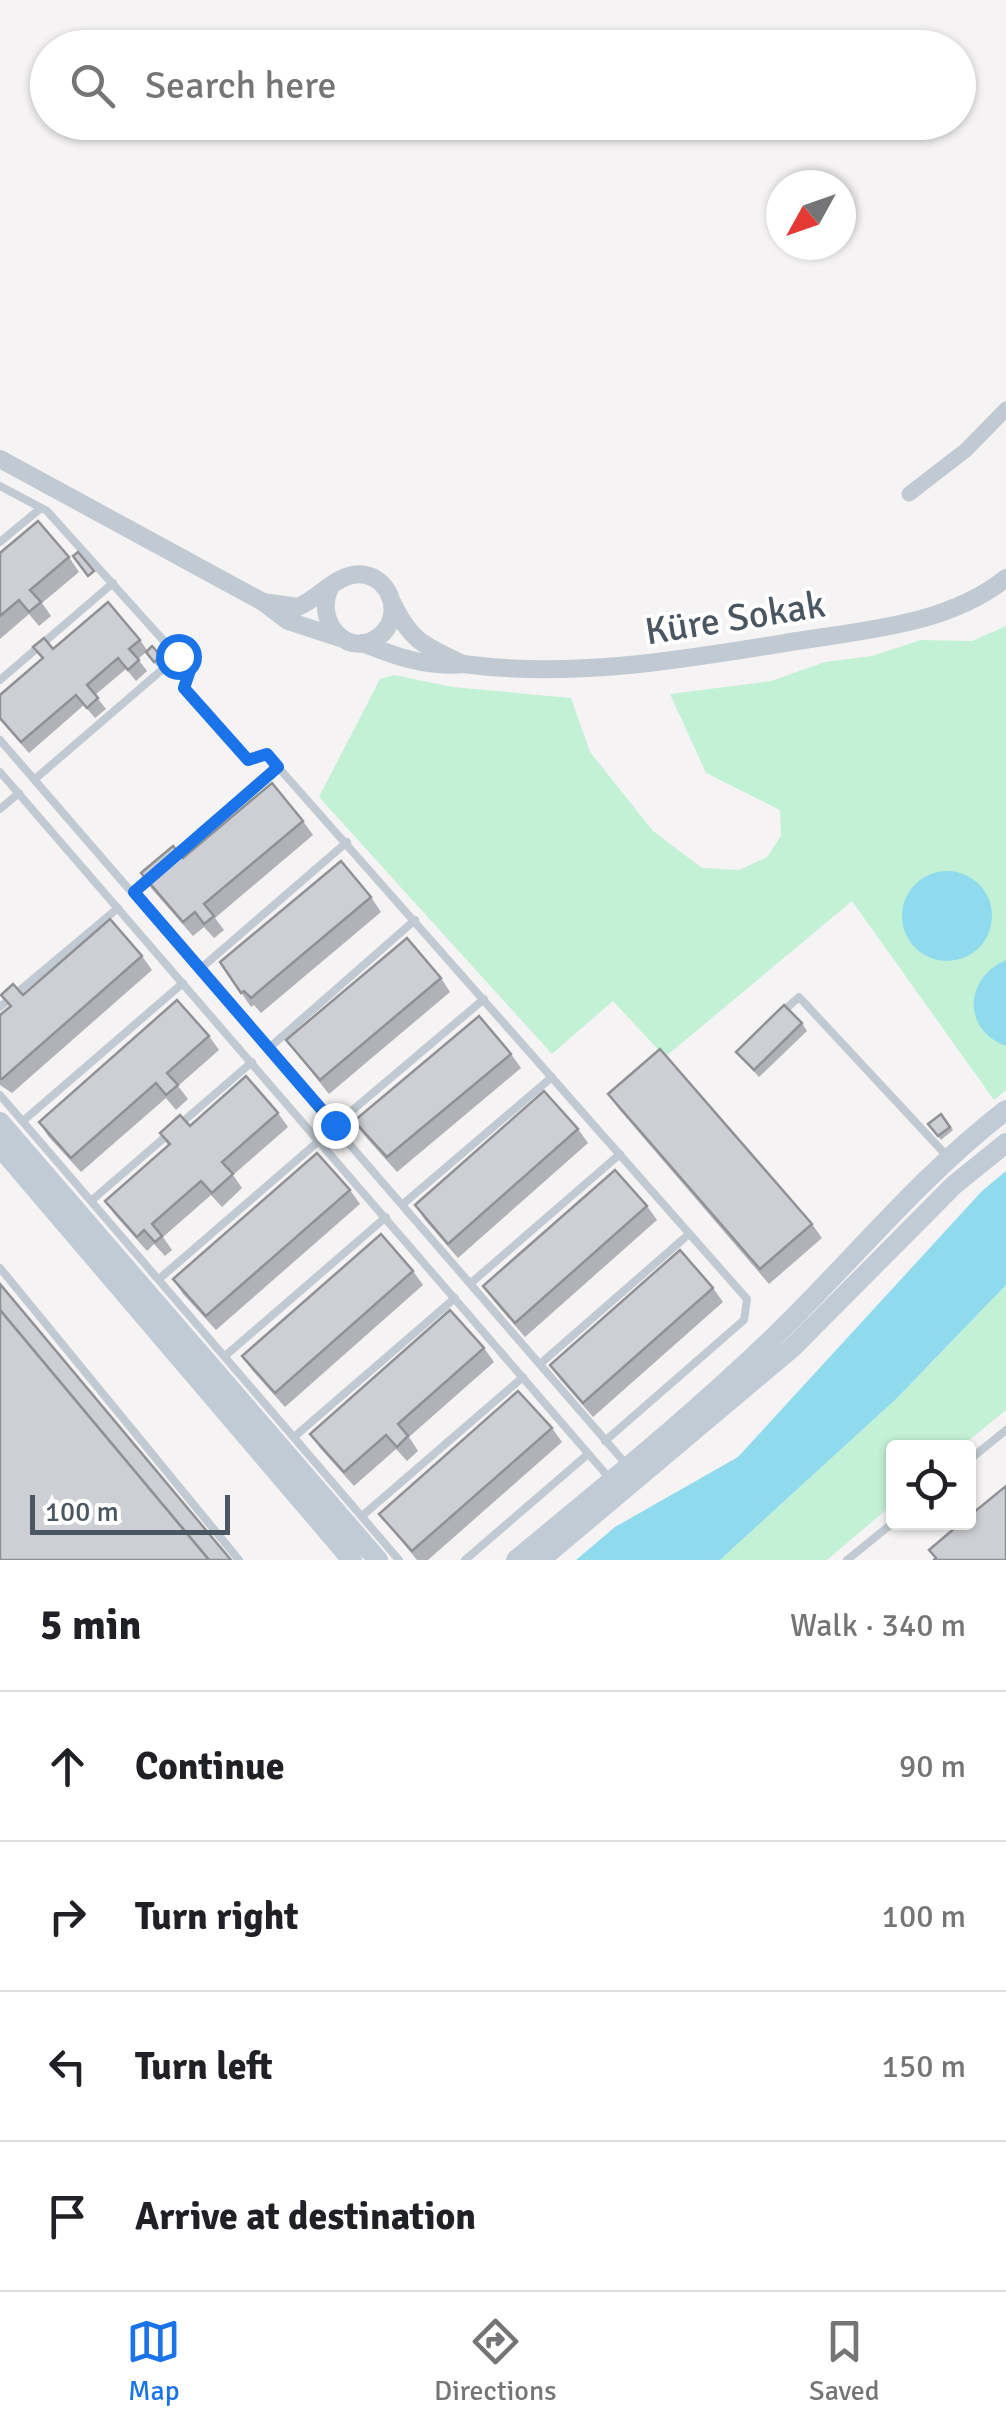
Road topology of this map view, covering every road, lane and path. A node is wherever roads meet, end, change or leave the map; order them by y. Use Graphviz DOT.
graph roads {
  1 [pos="1006,409"];
  2 [pos="0,459"];
  3 [pos="0,486"];
  4 [pos="909,494"];
  5 [pos="41,508"];
  6 [pos="0,542"];
  7 [pos="1006,578"];
  8 [pos="113,583"];
  9 [pos="330,588"];
  10 [pos="263,602"];
  11 [pos="392,602"];
  12 [pos="340,638"];
  13 [pos="362,642"];
  14 [pos="178,656"];
  15 [pos="464,664"];
  16 [pos="0,680"];
  17 [pos="0,740"];
  18 [pos="278,767"];
  19 [pos="0,772"];
  20 [pos="34,779"];
  21 [pos="19,794"];
  22 [pos="0,809"];
  23 [pos="347,842"];
  24 [pos="162,868"];
  25 [pos="148,880"];
  26 [pos="134,892"];
  27 [pos="118,908"];
  28 [pos="415,920"];
  29 [pos="200,969"];
  30 [pos="183,983"];
  31 [pos="484,999"];
  32 [pos="0,1007"];
  33 [pos="773,1021"];
  34 [pos="269,1048"];
  35 [pos="252,1062"];
  36 [pos="552,1077"];
  37 [pos="0,1094"];
  38 [pos="1006,1110"];
  39 [pos="23,1121"];
  40 [pos="0,1122"];
  41 [pos="335,1125"];
  42 [pos="320,1140"];
  43 [pos="1006,1143"];
  44 [pos="0,1147"];
  45 [pos="620,1154"];
  46 [pos="949,1158"];
  47 [pos="91,1200"];
  48 [pos="403,1204"];
  49 [pos="386,1217"];
  50 [pos="690,1234"];
  51 [pos="0,1268"];
  52 [pos="159,1279"];
  53 [pos="470,1283"];
  54 [pos="455,1298"];
  55 [pos="225,1356"];
  56 [pos="540,1364"];
  57 [pos="523,1377"];
  58 [pos="1006,1430"];
  59 [pos="294,1437"];
  60 [pos="605,1440"];
  61 [pos="588,1454"];
  62 [pos="976,1454"];
  63 [pos="628,1468"];
  64 [pos="611,1481"];
  65 [pos="362,1516"];
  66 [pos="886,1528"];
  67 [pos="239,1560"];
  68 [pos="352,1560"];
  69 [pos="378,1560"];
  70 [pos="399,1560"];
  71 [pos="465,1560"];
  72 [pos="516,1560"];
  73 [pos="540,1560"];
  74 [pos="847,1560"];
  1 -- 4 [label="street"];
  2 -- 10 [label="street"];
  3 -- 5 [label="lane"];
  5 -- 6 [label="lane"];
  5 -- 8 [label="lane"];
  7 -- 15 [label="street, Küre Sokak"];
  8 -- 14 [label="lane"];
  8 -- 16 [label="lane"];
  9 -- 10 [label="street"];
  9 -- 11 [label="street"];
  9 -- 12 [label="street"];
  10 -- 12 [label="street"];
  11 -- 13 [label="street"];
  11 -- 15 [label="street"];
  12 -- 13 [label="street"];
  13 -- 15 [label="street, Küre Sokak"];
  14 -- 18 [label="lane"];
  14 -- 20 [label="lane"];
  17 -- 20 [label="lane"];
  18 -- 23 [label="lane"];
  18 -- 24 [label="lane"];
  19 -- 21 [label="lane"];
  20 -- 26 [label="lane"];
  21 -- 22 [label="lane"];
  21 -- 27 [label="lane"];
  23 -- 28 [label="lane"];
  23 -- 29 [label="lane"];
  25 -- 26 [label="lane"];
  26 -- 29 [label="lane"];
  27 -- 30 [label="lane"];
  27 -- 32 [label="lane"];
  28 -- 31 [label="lane"];
  28 -- 34 [label="lane"];
  29 -- 34 [label="lane"];
  30 -- 35 [label="lane"];
  30 -- 39 [label="lane"];
  31 -- 36 [label="lane"];
  31 -- 41 [label="lane"];
  33 -- 46 [label="lane"];
  34 -- 41 [label="lane"];
  35 -- 42 [label="lane"];
  35 -- 47 [label="lane"];
  36 -- 45 [label="lane"];
  36 -- 48 [label="lane"];
  37 -- 39 [label="lane"];
  38 -- 46 [label="main road"];
  39 -- 47 [label="lane"];
  40 -- 69 [label="main road"];
  41 -- 48 [label="lane"];
  42 -- 49 [label="lane"];
  42 -- 52 [label="lane"];
  43 -- 73 [label="main road"];
  44 -- 68 [label="main road"];
  45 -- 50 [label="lane"];
  45 -- 53 [label="lane"];
  46 -- 63 [label="main road"];
  47 -- 52 [label="lane"];
  48 -- 53 [label="lane"];
  49 -- 54 [label="lane"];
  49 -- 55 [label="lane"];
  50 -- 56 [label="lane"];
  50 -- 60 [label="lane"];
  51 -- 67 [label="lane"];
  52 -- 55 [label="lane"];
  53 -- 56 [label="lane"];
  54 -- 57 [label="lane"];
  54 -- 59 [label="lane"];
  55 -- 59 [label="lane"];
  56 -- 60 [label="lane"];
  57 -- 61 [label="lane"];
  57 -- 65 [label="lane"];
  58 -- 62 [label="lane"];
  59 -- 65 [label="lane"];
  60 -- 63 [label="lane"];
  61 -- 64 [label="lane"];
  61 -- 71 [label="lane"];
  63 -- 64 [label="main road"];
  64 -- 72 [label="main road"];
  65 -- 70 [label="lane"];
  66 -- 74 [label="lane"];
}
